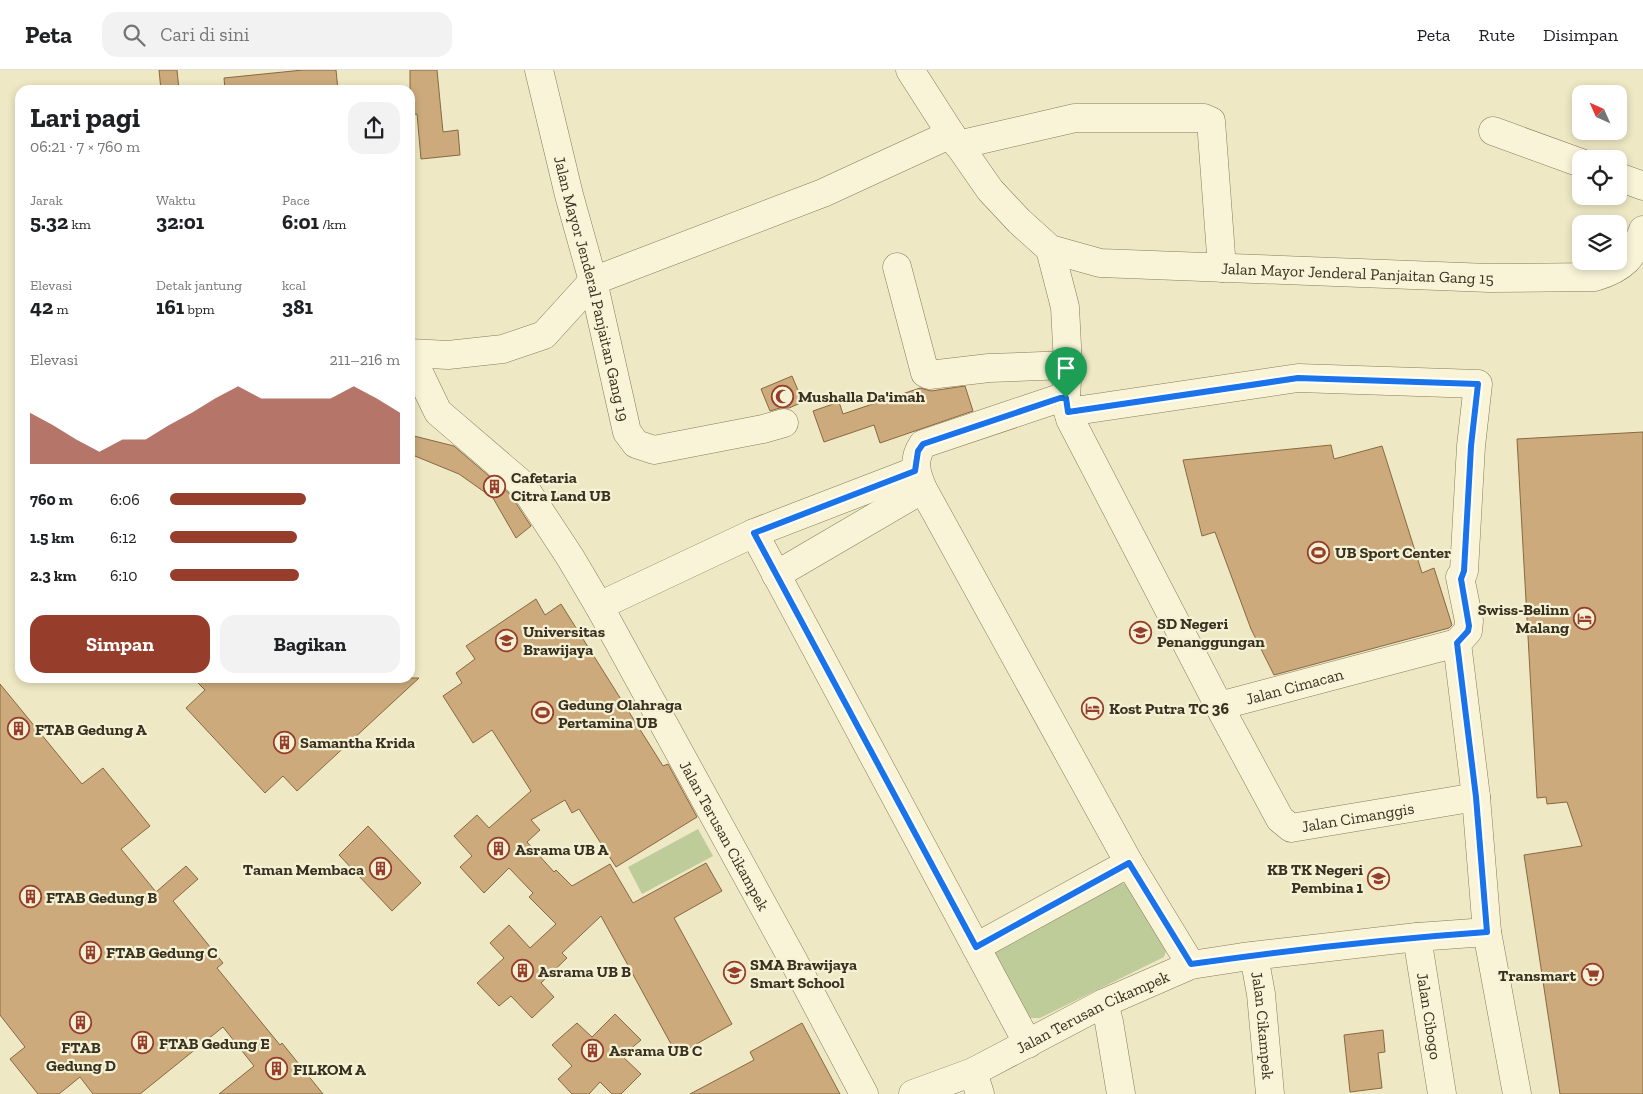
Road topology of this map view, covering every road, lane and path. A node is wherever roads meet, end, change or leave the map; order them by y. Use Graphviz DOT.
graph roads {
  1 [pos="539,70"];
  2 [pos="910,70"];
  3 [pos="1493,131"];
  4 [pos="954,140"];
  5 [pos="1572,160"];
  6 [pos="1627,180"];
  7 [pos="1643,186"];
  8 [pos="1643,230"];
  9 [pos="1050,249"];
  10 [pos="897,267"];
  11 [pos="1222,268"];
  12 [pos="593,281"];
  13 [pos="415,354"];
  14 [pos="415,364"];
  15 [pos="1068,365"];
  16 [pos="1067,405"];
  17 [pos="784,423"];
  18 [pos="919,480"];
  19 [pos="754,533"];
  20 [pos="776,575"];
  21 [pos="598,606"];
  22 [pos="1457,643"];
  23 [pos="1219,706"];
  24 [pos="1476,797"];
  25 [pos="1129,863"];
  26 [pos="1487,932"];
  27 [pos="1417,937"];
  28 [pos="976,947"];
  29 [pos="1254,956"];
  30 [pos="1191,964"];
  31 [pos="1104,1003"];
  32 [pos="1028,1044"];
  33 [pos="976,1083"];
  34 [pos="864,1094"];
  35 [pos="914,1094"];
  36 [pos="1120,1094"];
  37 [pos="1270,1094"];
  38 [pos="1442,1094"];
  39 [pos="1517,1094"];
  1 -- 12 [label="street, Jalan Mayor Jenderal Panjaitan Gang 19"];
  2 -- 4 [label="street"];
  3 -- 5 [label="street"];
  4 -- 9 [label="street"];
  4 -- 11 [label="street"];
  4 -- 12 [label="street"];
  6 -- 7 [label="street"];
  8 -- 11 [label="street, Jalan Mayor Jenderal Panjaitan Gang 15"];
  9 -- 11 [label="street, Jalan Mayor Jenderal Panjaitan Gang 15"];
  9 -- 15 [label="street"];
  10 -- 15 [label="street"];
  12 -- 13 [label="street"];
  12 -- 17 [label="street, Jalan Mayor Jenderal Panjaitan Gang 19"];
  14 -- 21 [label="street, Jalan Terusan Cikampek"];
  15 -- 16 [label="street"];
  16 -- 18 [label="street"];
  16 -- 22 [label="street"];
  16 -- 23 [label="street"];
  18 -- 19 [label="street"];
  18 -- 20 [label="street"];
  18 -- 25 [label="street"];
  19 -- 20 [label="street"];
  19 -- 21 [label="street"];
  20 -- 28 [label="street"];
  21 -- 34 [label="street, Jalan Terusan Cikampek"];
  22 -- 23 [label="street, Jalan Cimacan"];
  22 -- 24 [label="street"];
  23 -- 24 [label="street, Jalan Cimanggis"];
  24 -- 26 [label="street"];
  25 -- 28 [label="street"];
  25 -- 30 [label="street"];
  26 -- 27 [label="street, Jalan Terusan Cikampek"];
  26 -- 39 [label="street"];
  27 -- 29 [label="street, Jalan Terusan Cikampek"];
  27 -- 38 [label="street, Jalan Cibogo"];
  28 -- 32 [label="street"];
  29 -- 30 [label="street, Jalan Terusan Cikampek"];
  29 -- 37 [label="street, Jalan Cikampek"];
  30 -- 31 [label="street, Jalan Terusan Cikampek"];
  31 -- 32 [label="street, Jalan Terusan Cikampek"];
  31 -- 36 [label="street"];
  32 -- 33 [label="street, Jalan Terusan Cikampek"];
  33 -- 35 [label="street, Jalan Terusan Cikampek"];
}
